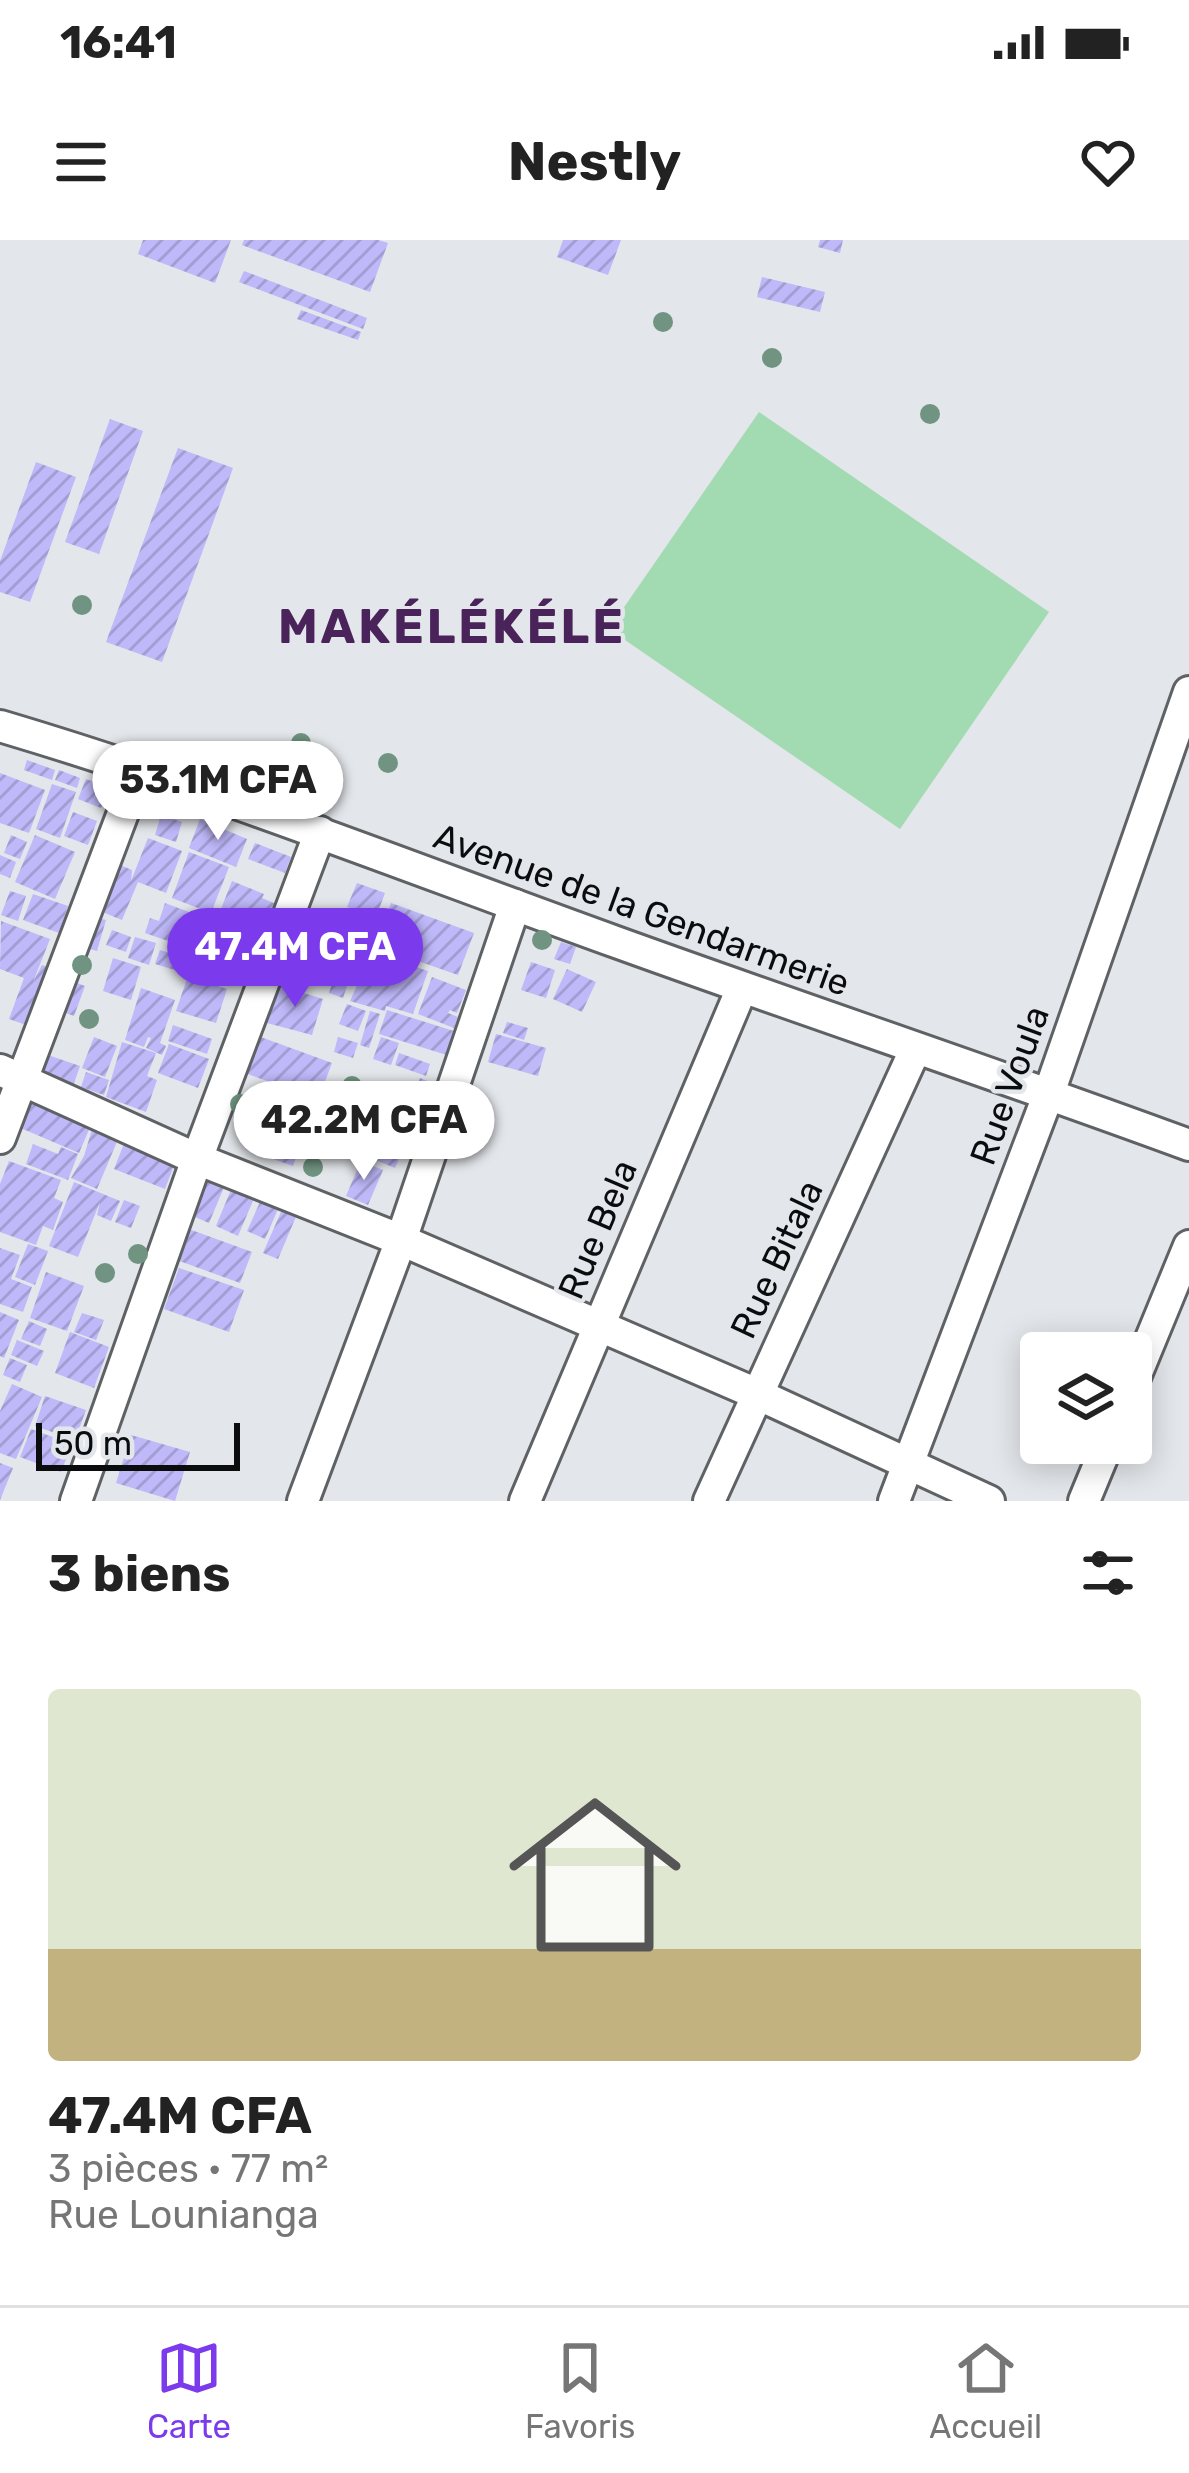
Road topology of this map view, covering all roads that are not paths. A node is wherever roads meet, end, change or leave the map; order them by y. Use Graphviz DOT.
graph roads {
  1 [pos="1189,692"];
  2 [pos="0,726"];
  3 [pos="140,768"];
  4 [pos="320,832"];
  5 [pos="515,905"];
  6 [pos="742,988"];
  7 [pos="915,1050"];
  8 [pos="11,1075"];
  9 [pos="1049,1093"];
  10 [pos="0,1138"];
  11 [pos="1189,1145"];
  12 [pos="196,1159"];
  13 [pos="401,1240"];
  14 [pos="1189,1246"];
  15 [pos="598,1327"];
  16 [pos="1152,1336"];
  17 [pos="757,1394"];
  18 [pos="1099,1464"];
  19 [pos="907,1466"];
  20 [pos="76,1501"];
  21 [pos="303,1501"];
  22 [pos="525,1501"];
  23 [pos="709,1501"];
  24 [pos="894,1501"];
  25 [pos="988,1501"];
  26 [pos="1084,1501"];
  1 -- 9 [label="street, Rue Voula"];
  2 -- 3 [label="street, Avenue de la Gendarmerie"];
  3 -- 4 [label="street, Avenue de la Gendarmerie"];
  3 -- 8 [label="street"];
  4 -- 5 [label="street, Avenue de la Gendarmerie"];
  4 -- 12 [label="street"];
  5 -- 6 [label="street, Avenue de la Gendarmerie"];
  5 -- 13 [label="street"];
  6 -- 7 [label="street, Avenue de la Gendarmerie"];
  6 -- 15 [label="street, Rue Bela"];
  7 -- 9 [label="street, Avenue de la Gendarmerie"];
  7 -- 17 [label="street, Rue Bitala"];
  8 -- 10 [label="street"];
  8 -- 12 [label="street"];
  9 -- 11 [label="street, Avenue de la Gendarmerie"];
  9 -- 19 [label="street, Rue Voula"];
  12 -- 13 [label="street"];
  12 -- 20 [label="street"];
  13 -- 15 [label="street"];
  13 -- 21 [label="street"];
  14 -- 16 [label="street"];
  15 -- 17 [label="street"];
  15 -- 22 [label="street, Rue Bela"];
  17 -- 19 [label="street"];
  17 -- 23 [label="street, Rue Bitala"];
  18 -- 26 [label="street"];
  19 -- 24 [label="street, Rue Voula"];
  19 -- 25 [label="street"];
}
